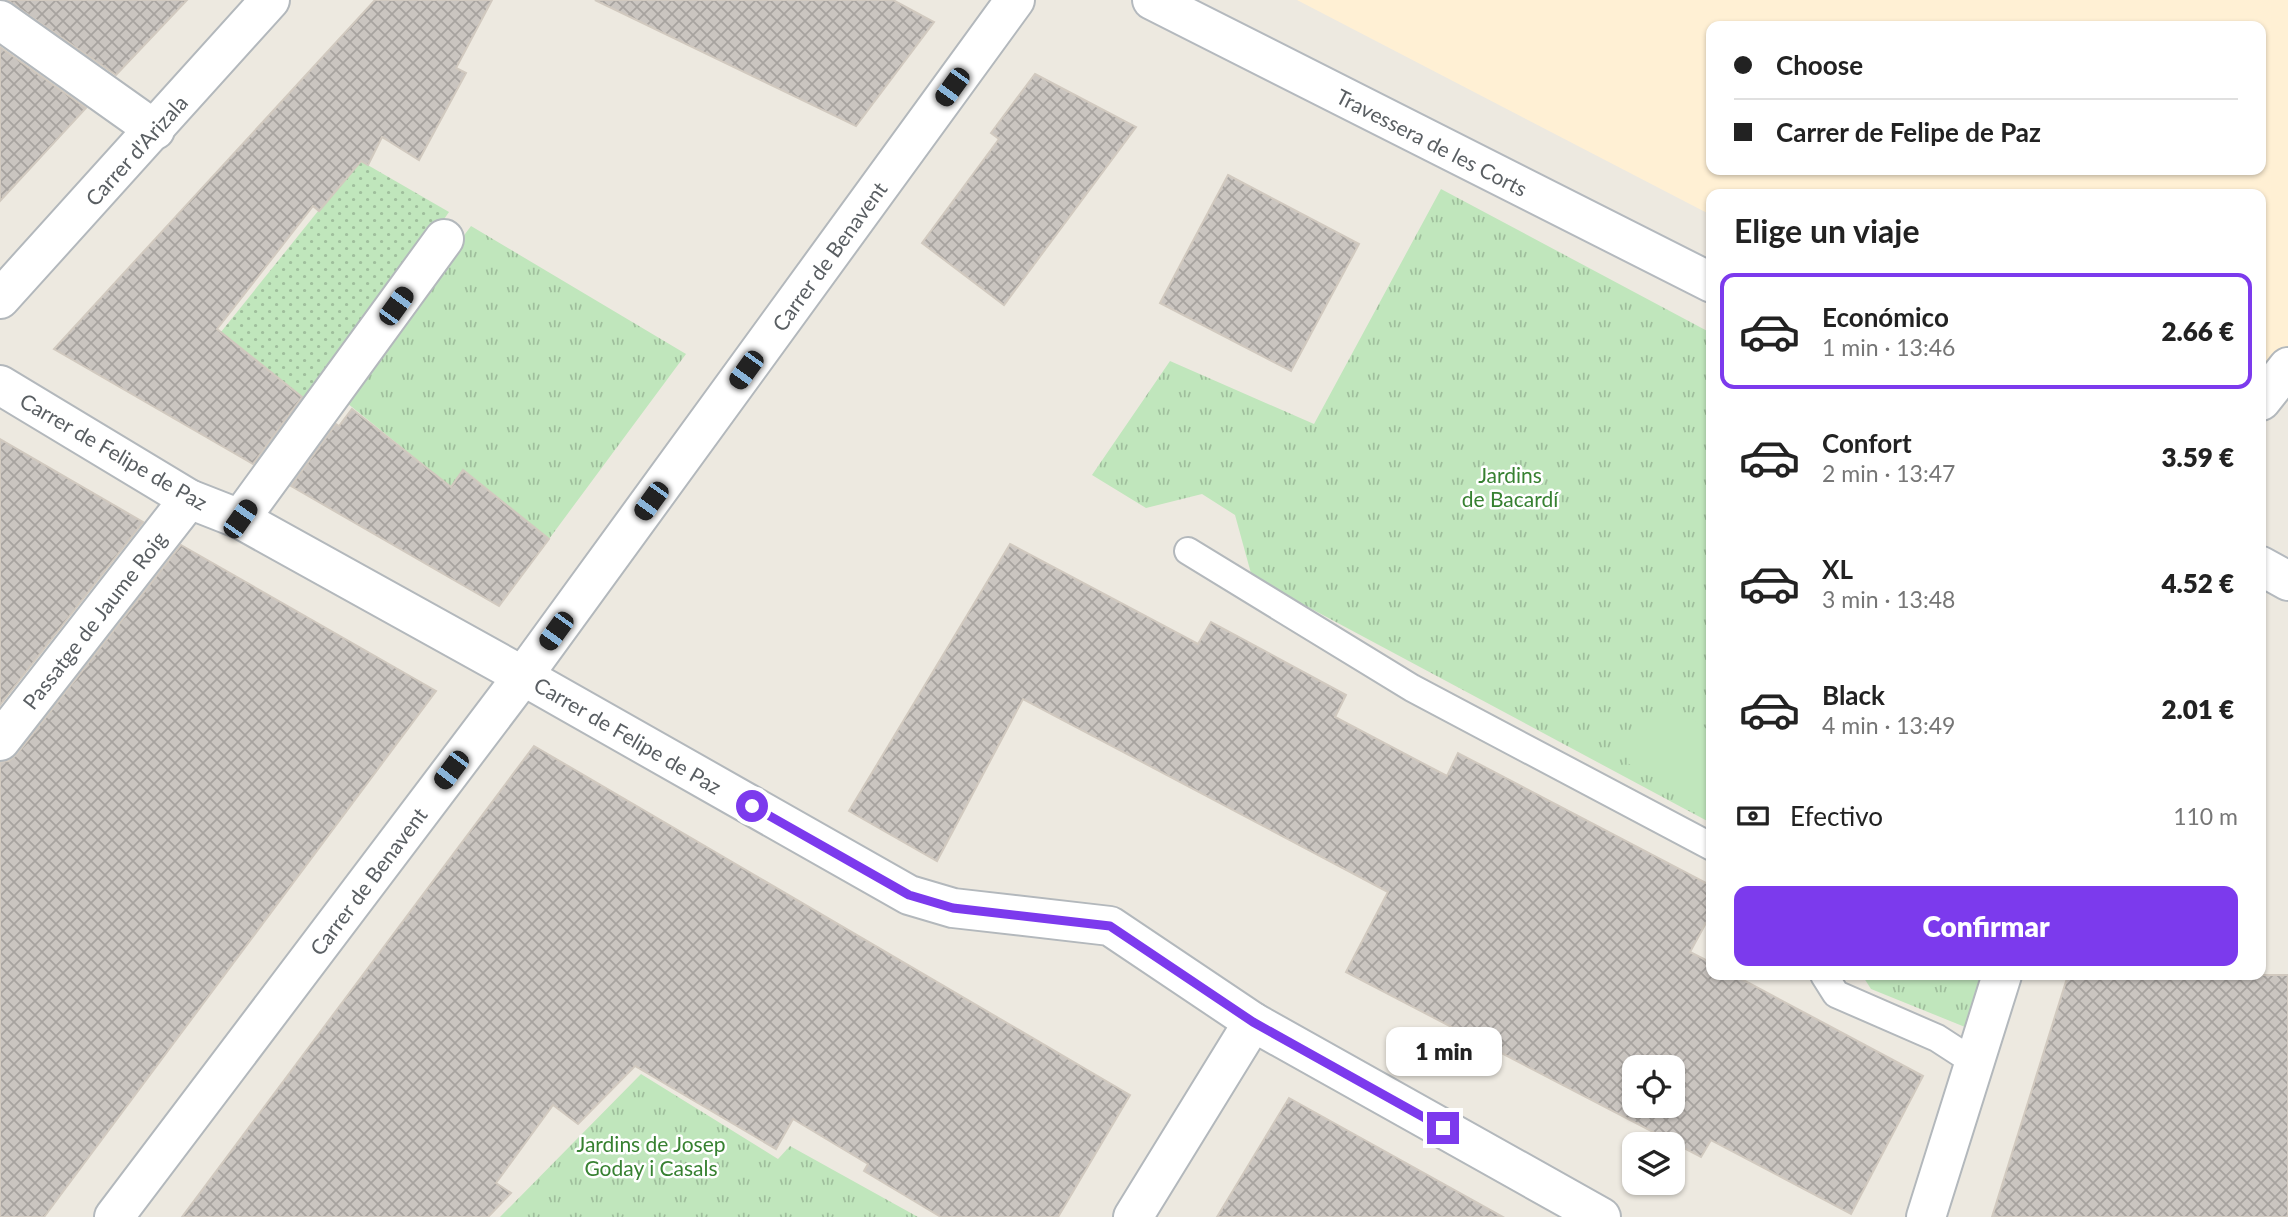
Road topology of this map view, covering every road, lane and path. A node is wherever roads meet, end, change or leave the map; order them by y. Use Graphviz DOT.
graph roads {
  1 [pos="270,0"];
  2 [pos="1015,0"];
  3 [pos="1152,0"];
  4 [pos="0,20"];
  5 [pos="155,130"];
  6 [pos="444,239"];
  7 [pos="1706,280"];
  8 [pos="0,299"];
  9 [pos="2288,367"];
  10 [pos="0,385"];
  11 [pos="2266,395"];
  12 [pos="188,499"];
  13 [pos="240,519"];
  14 [pos="1188,551"];
  15 [pos="2266,569"];
  16 [pos="2288,581"];
  17 [pos="523,676"];
  18 [pos="0,741"];
  19 [pos="1706,844"];
  20 [pos="1827,980"];
  21 [pos="2000,980"];
  22 [pos="1253,1022"];
  23 [pos="1974,1062"];
  24 [pos="114,1217"];
  25 [pos="1133,1217"];
  26 [pos="1601,1217"];
  27 [pos="1926,1217"];
  1 -- 5 [label="street, Carrer d'Arizala"];
  2 -- 17 [label="street, Carrer de Benavent"];
  3 -- 7 [label="street, Travessera de les Corts"];
  4 -- 5 [label="street"];
  5 -- 8 [label="street, Carrer d'Arizala"];
  6 -- 13 [label="street"];
  9 -- 11 [label="street"];
  10 -- 12 [label="street, Carrer de Felipe de Paz"];
  12 -- 13 [label="street, Carrer de Felipe de Paz"];
  12 -- 18 [label="street, Passatge de Jaume Roig"];
  13 -- 17 [label="street, Carrer de Felipe de Paz"];
  14 -- 19 [label="lane"];
  15 -- 16 [label="street"];
  17 -- 22 [label="street, Carrer de Felipe de Paz"];
  17 -- 24 [label="street, Carrer de Benavent"];
  20 -- 23 [label="lane"];
  21 -- 23 [label="street"];
  22 -- 25 [label="street"];
  22 -- 26 [label="street, Carrer de Felipe de Paz"];
  23 -- 27 [label="street"];
}
